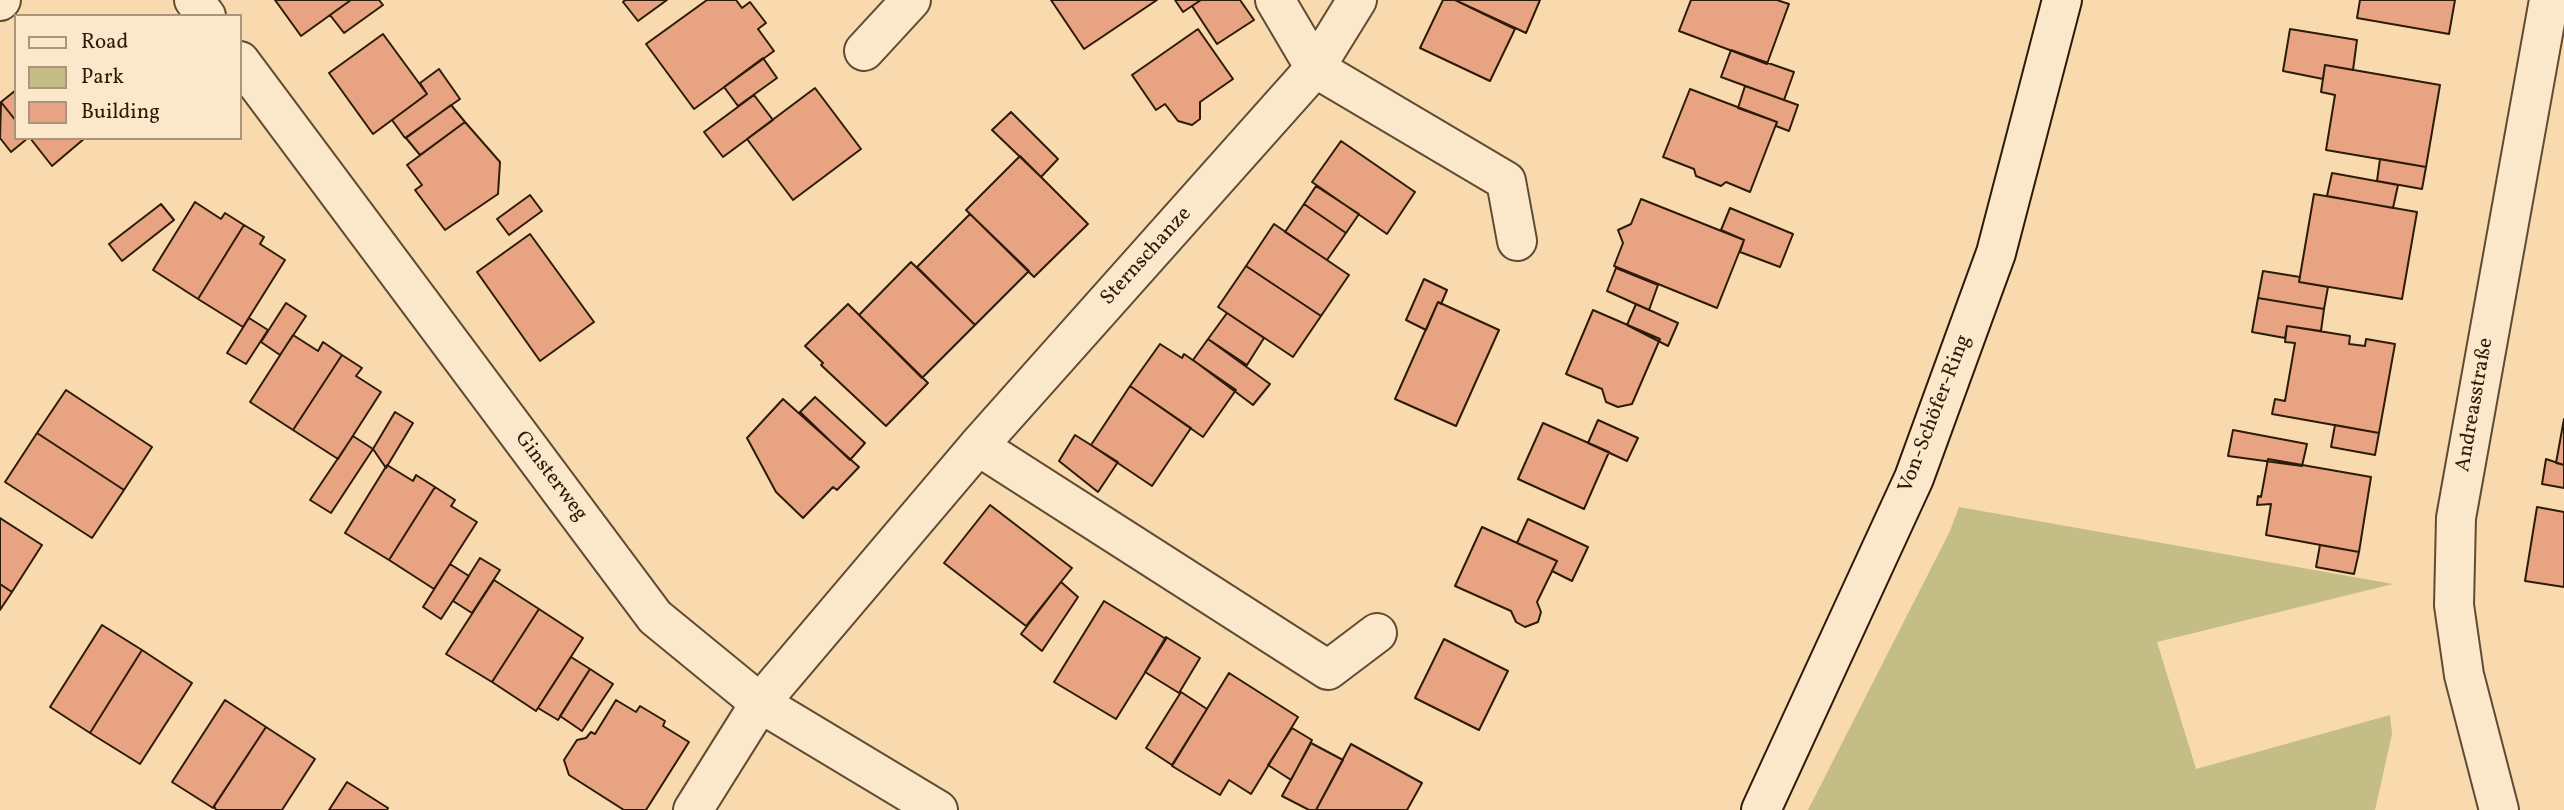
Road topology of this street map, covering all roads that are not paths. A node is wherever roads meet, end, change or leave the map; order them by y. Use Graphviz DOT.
graph roads {
  1 [pos="911,0"];
  2 [pos="1275,0"];
  3 [pos="1357,0"];
  4 [pos="2062,0"];
  5 [pos="2549,0"];
  6 [pos="864,51"];
  7 [pos="242,64"];
  8 [pos="1315,68"];
  9 [pos="1517,241"];
  10 [pos="978,446"];
  11 [pos="1377,633"];
  12 [pos="760,703"];
  13 [pos="692,810"];
  14 [pos="938,810"];
  15 [pos="1761,810"];
  16 [pos="2499,810"];
  1 -- 6 [label="street"];
  2 -- 8 [label="street"];
  3 -- 8 [label="street, Sternschanze"];
  4 -- 15 [label="street, Von-Schöfer-Ring"];
  5 -- 16 [label="street, Andreasstraße"];
  7 -- 12 [label="street, Ginsterweg"];
  8 -- 9 [label="street"];
  8 -- 10 [label="street, Sternschanze"];
  10 -- 11 [label="street"];
  10 -- 12 [label="street, Sternschanze"];
  12 -- 13 [label="street, Sternschanze"];
  12 -- 14 [label="street, Ginsterweg"];
}
